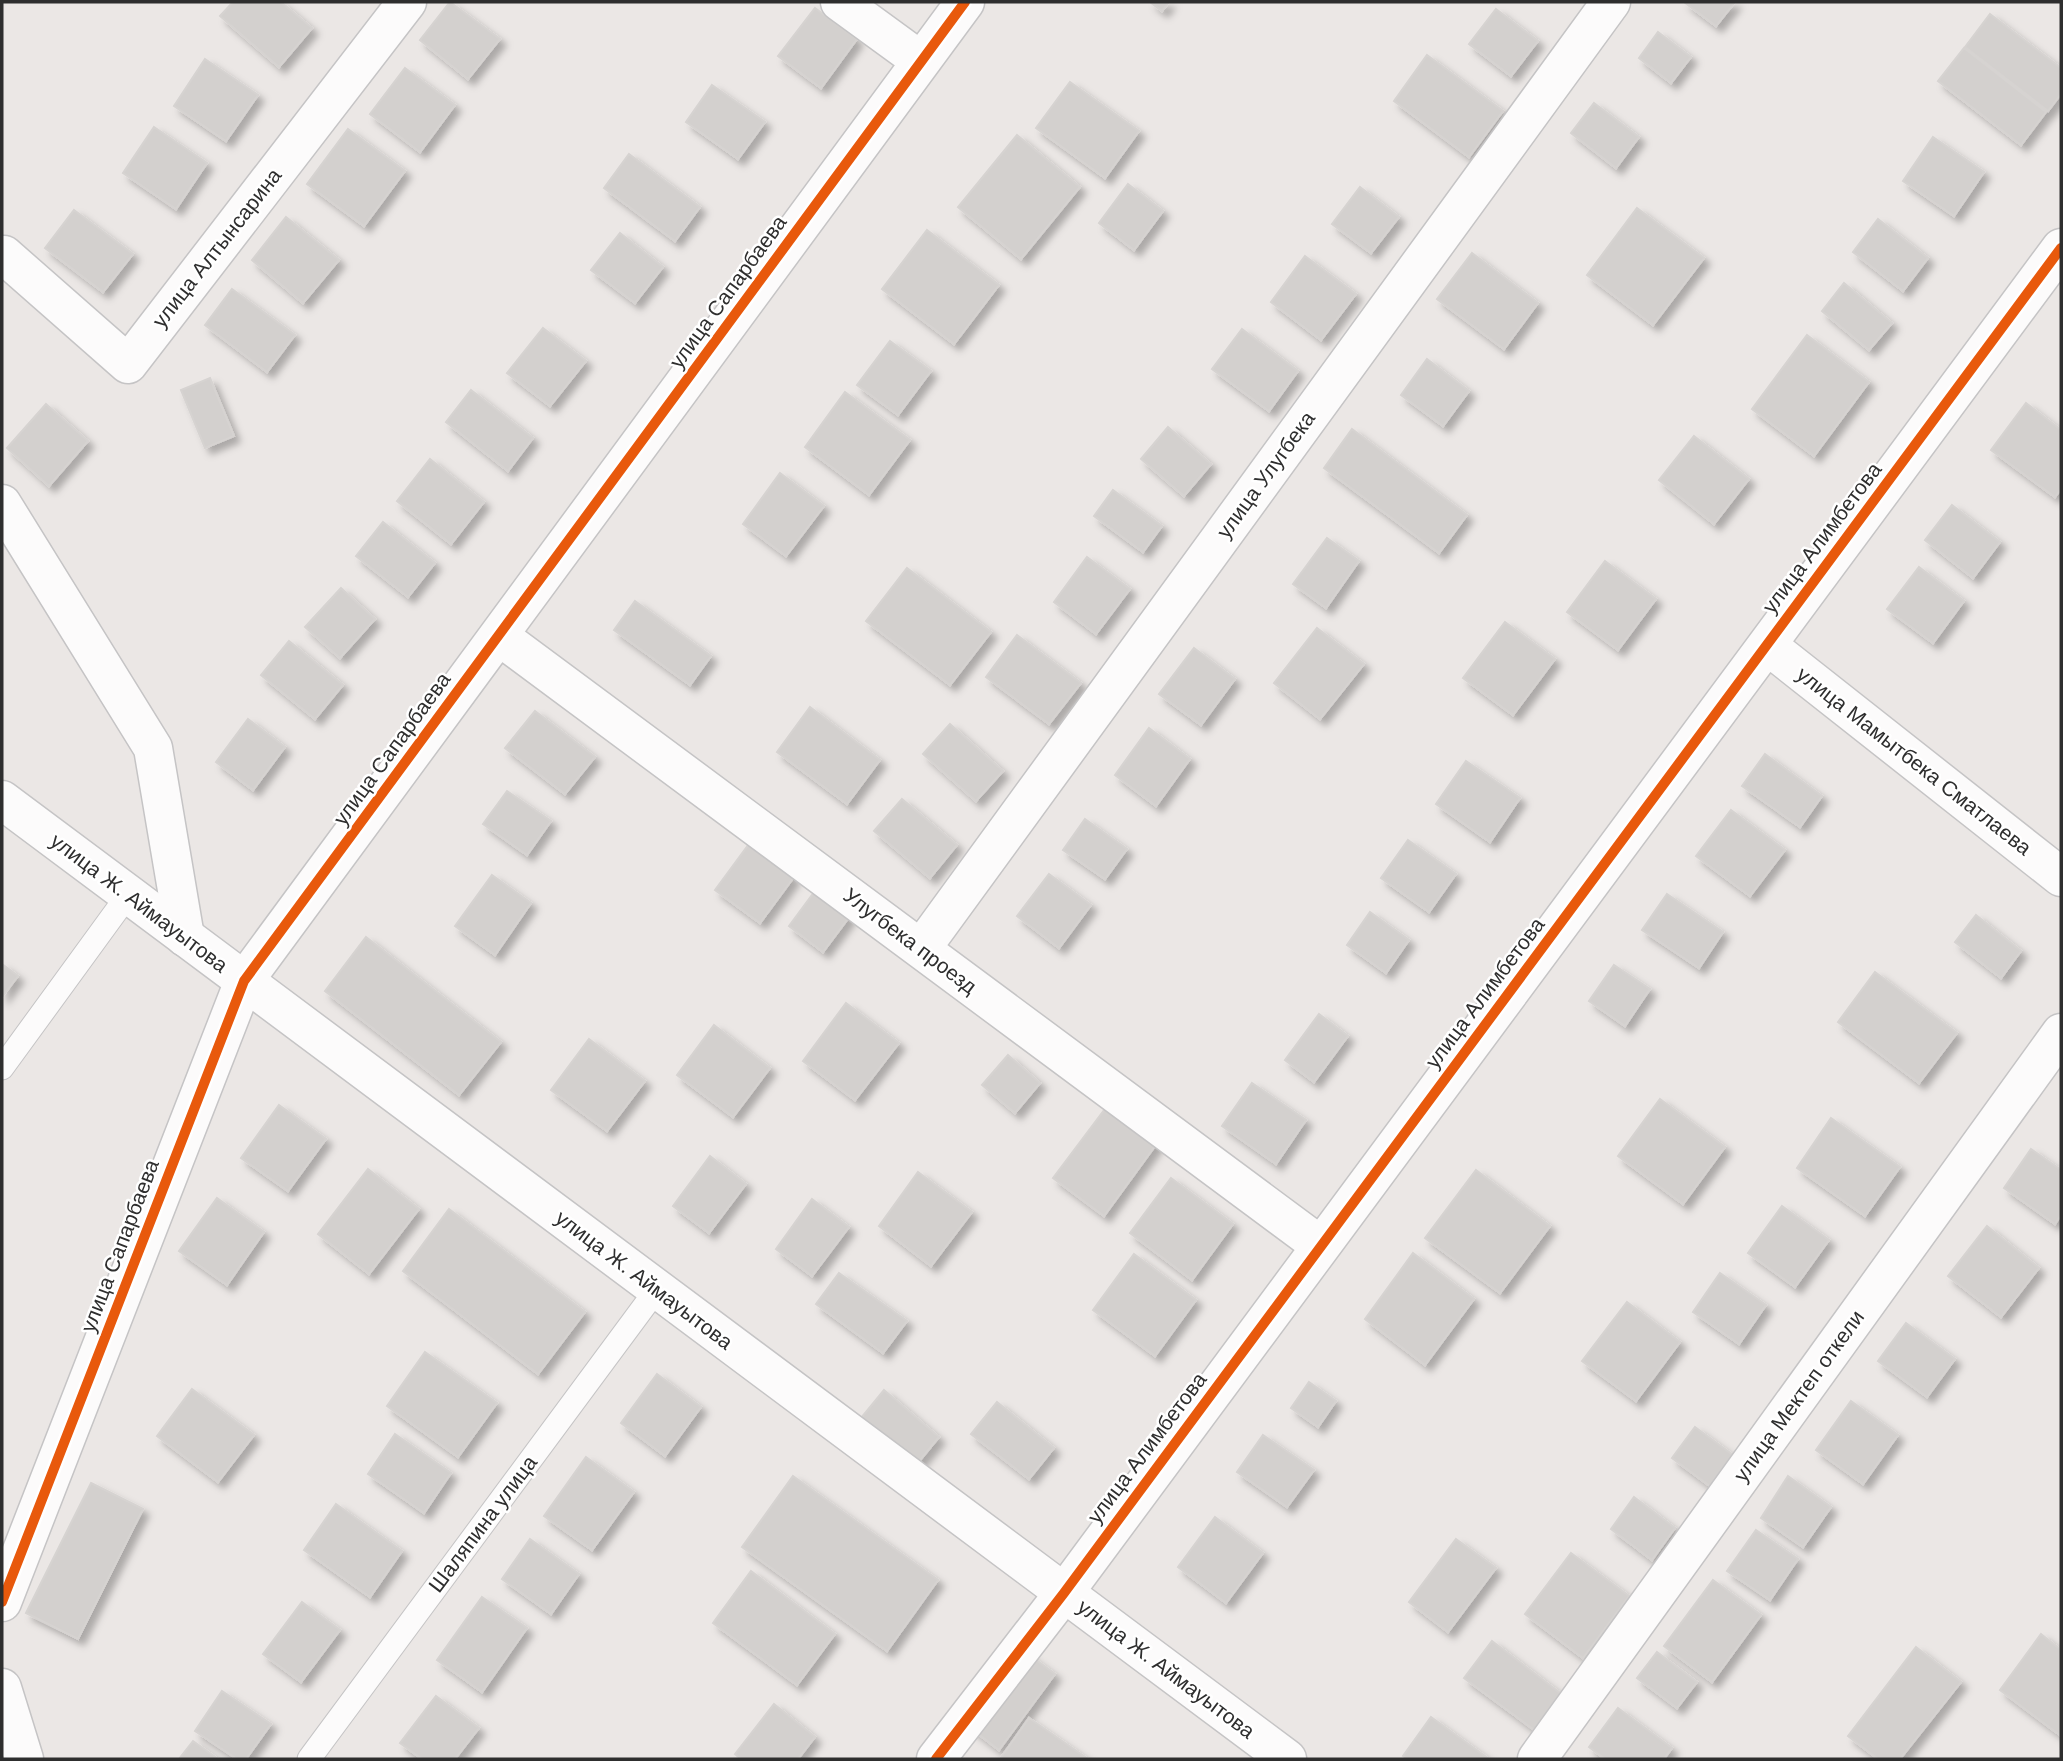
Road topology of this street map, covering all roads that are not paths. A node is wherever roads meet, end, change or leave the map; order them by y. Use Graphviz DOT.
graph roads {
  1 [pos="407,2"];
  2 [pos="840,2"];
  3 [pos="965,2"];
  4 [pos="1611,2"];
  5 [pos="921,61"];
  6 [pos="2061,248"];
  7 [pos="4,255"];
  8 [pos="2,504"];
  9 [pos="499,636"];
  10 [pos="1767,645"];
  11 [pos="2,800"];
  12 [pos="2061,877"];
  13 [pos="128,895"];
  14 [pos="185,937"];
  15 [pos="921,949"];
  16 [pos="244,981"];
  17 [pos="2061,1033"];
  18 [pos="2,1068"];
  19 [pos="1321,1245"];
  20 [pos="657,1289"];
  21 [pos="1063,1593"];
  22 [pos="2,1602"];
  23 [pos="2,1688"];
  24 [pos="24,1759"];
  25 [pos="309,1759"];
  26 [pos="936,1759"];
  27 [pos="1287,1759"];
  28 [pos="1537,1759"];
  1 -- 7 [label="street, улица Алтынсарина"];
  2 -- 5 [label="street"];
  3 -- 5 [label="street, улица Сапарбаева"];
  4 -- 15 [label="street, улица Улугбека"];
  5 -- 9 [label="street, улица Сапарбаева"];
  6 -- 10 [label="street, улица Алимбетова"];
  8 -- 14 [label="street"];
  9 -- 15 [label="street, Улугбека проезд"];
  9 -- 16 [label="street, улица Сапарбаева"];
  10 -- 12 [label="street, улица Мамытбека Сматлаева"];
  10 -- 19 [label="street, улица Алимбетова"];
  11 -- 13 [label="street, улица Ж. Аймауытова"];
  13 -- 14 [label="street, улица Ж. Аймауытова"];
  13 -- 18 [label="lane"];
  14 -- 16 [label="street, улица Ж. Аймауытова"];
  15 -- 19 [label="street, Улугбека проезд"];
  16 -- 20 [label="street, улица Ж. Аймауытова"];
  16 -- 22 [label="street, улица Сапарбаева"];
  17 -- 28 [label="street, улица Мектеп откели"];
  19 -- 21 [label="street, улица Алимбетова"];
  20 -- 21 [label="street, улица Ж. Аймауытова"];
  20 -- 25 [label="lane, Шаляпина улица"];
  21 -- 26 [label="street, улица Алимбетова"];
  21 -- 27 [label="street, улица Ж. Аймауытова"];
  23 -- 24 [label="street"];
}
